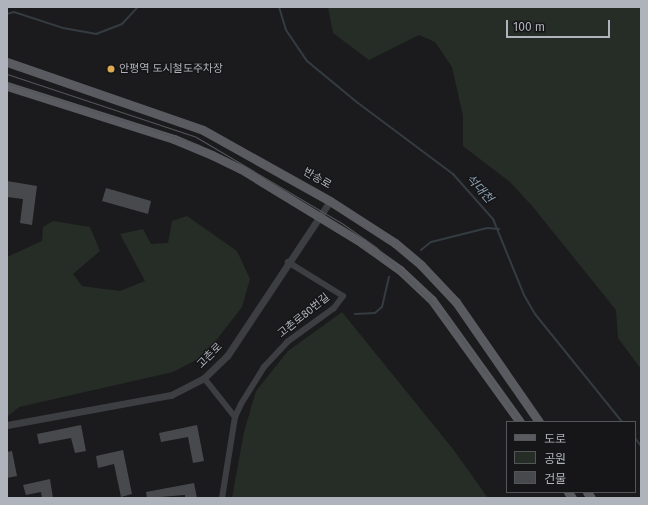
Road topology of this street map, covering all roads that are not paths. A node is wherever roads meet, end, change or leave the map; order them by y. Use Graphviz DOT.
graph roads {
  1 [pos="7,62"];
  2 [pos="7,86"];
  3 [pos="330,201"];
  4 [pos="318,217"];
  5 [pos="288,262"];
  6 [pos="204,378"];
  7 [pos="235,417"];
  8 [pos="519,421"];
  9 [pos="538,421"];
  10 [pos="7,425"];
  11 [pos="222,498"];
  1 -- 3 [label="main road, 반송로"];
  2 -- 4 [label="main road"];
  3 -- 4 [label="street, 고촌로"];
  3 -- 9 [label="main road, 반송로"];
  4 -- 5 [label="street, 고촌로"];
  4 -- 8 [label="main road"];
  5 -- 6 [label="street, 고촌로"];
  5 -- 7 [label="street, 고촌로80번길"];
  6 -- 7 [label="street"];
  6 -- 10 [label="street, 고촌로"];
  7 -- 11 [label="street, 고촌로80번길"];
}
